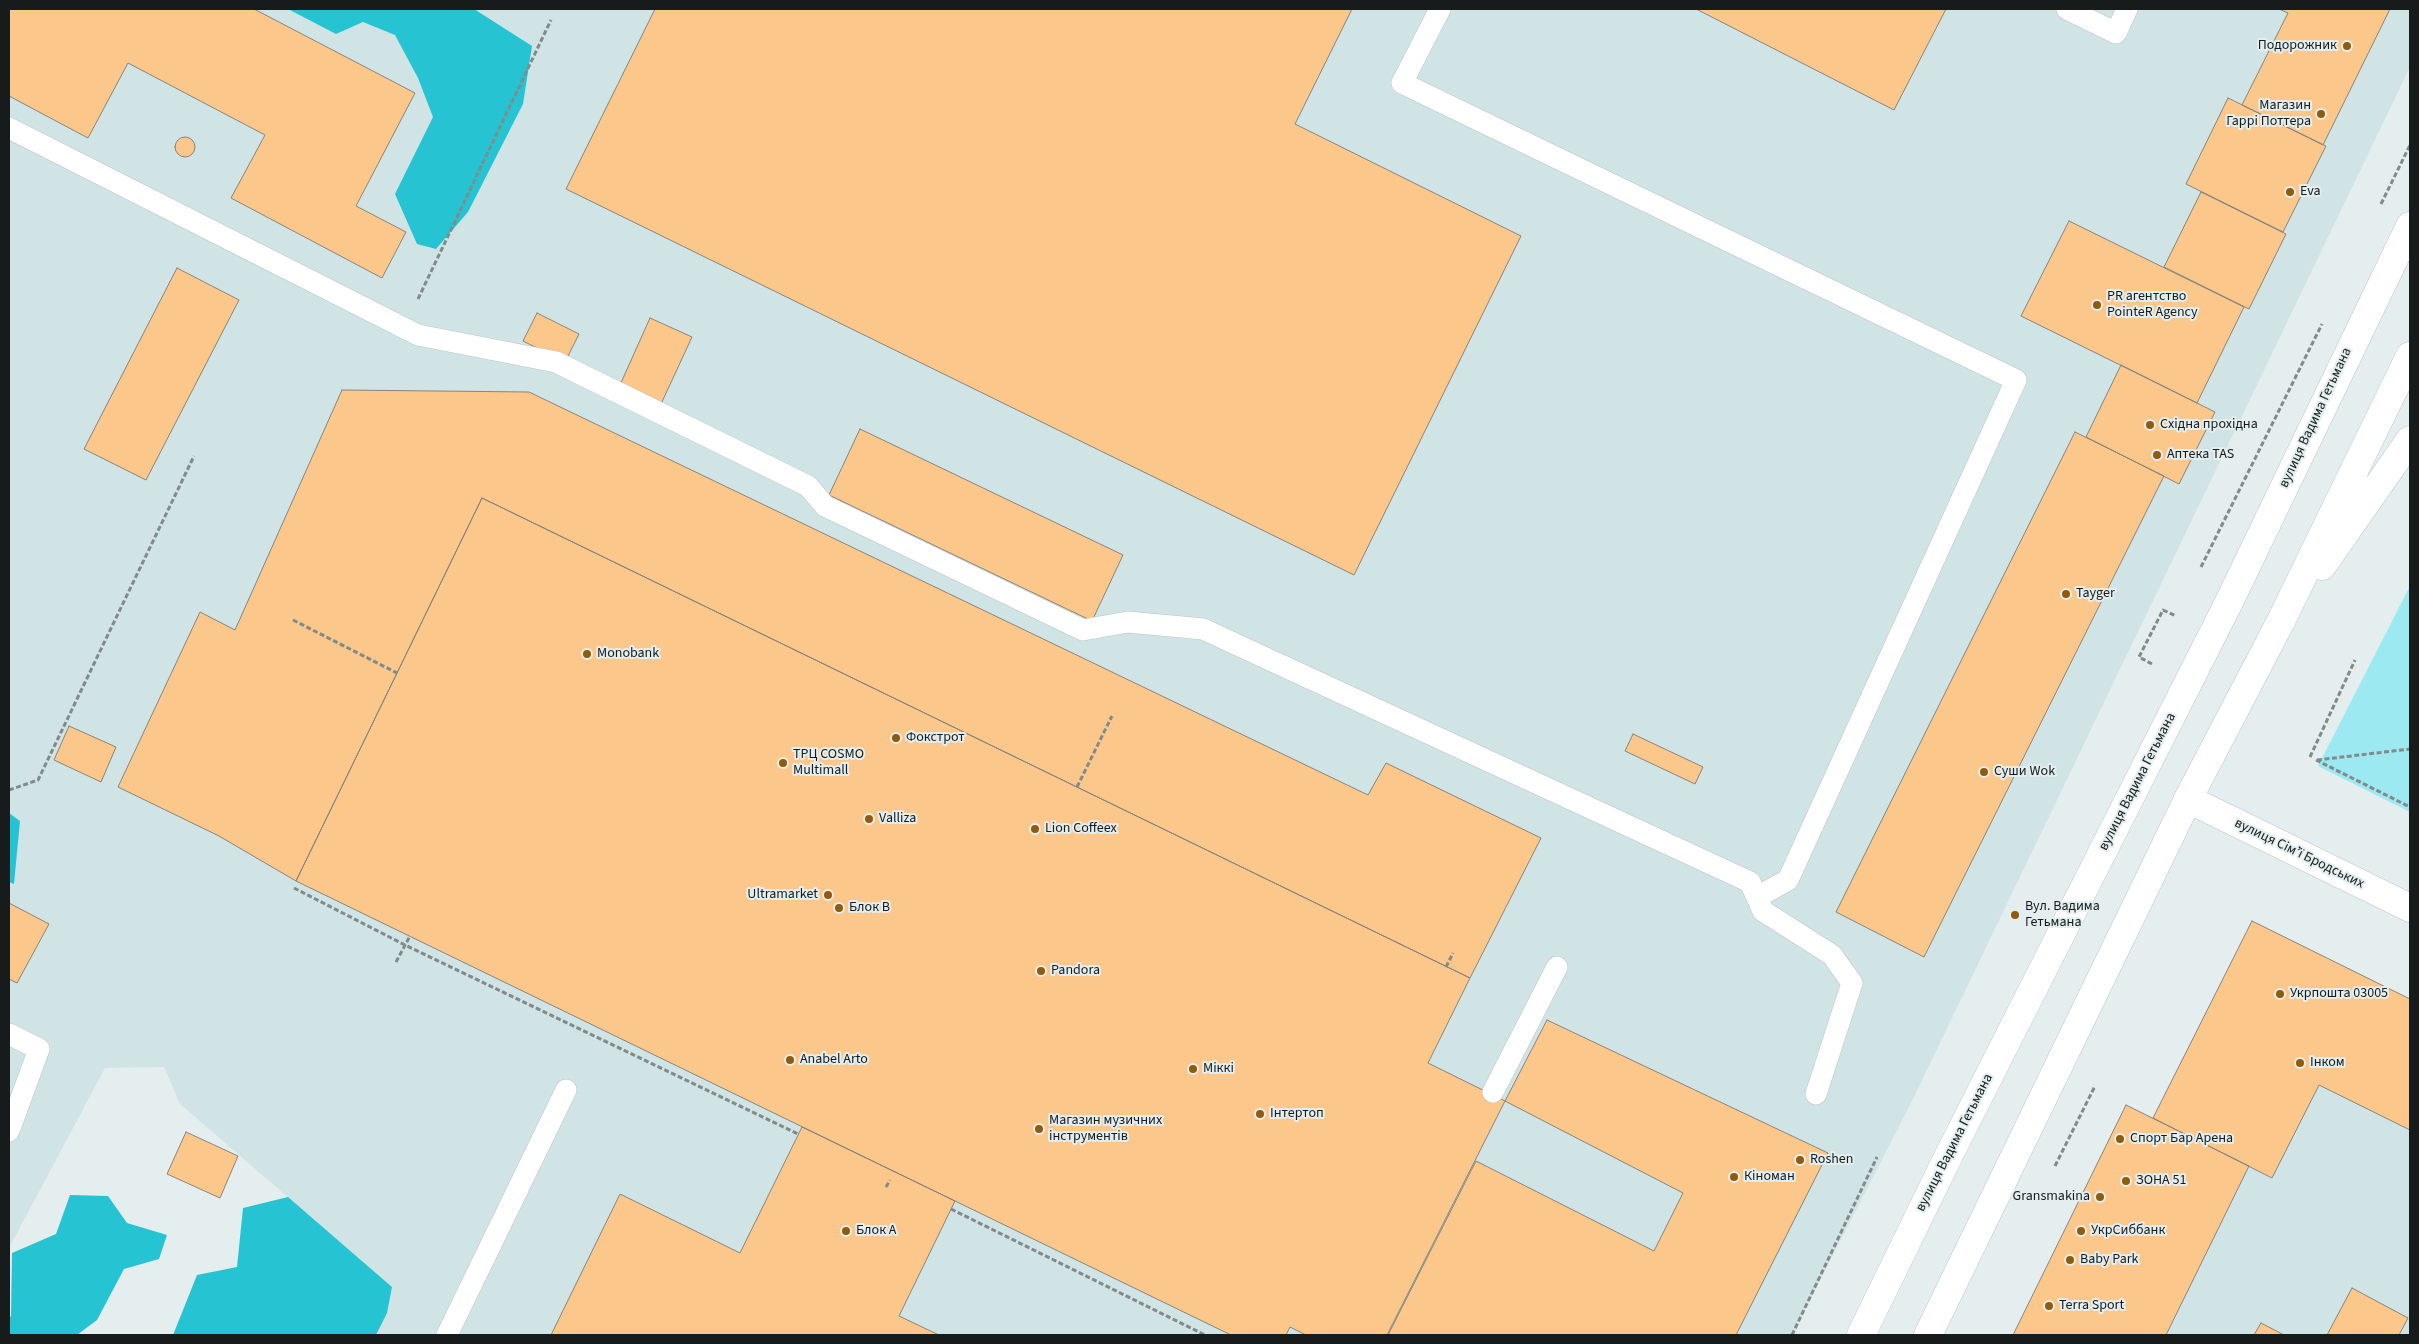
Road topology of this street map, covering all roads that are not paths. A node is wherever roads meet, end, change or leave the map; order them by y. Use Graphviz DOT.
graph roads {
  1 [pos="1440,9"];
  2 [pos="2067,9"];
  3 [pos="2127,9"];
  4 [pos="9,128"];
  5 [pos="2410,226"];
  6 [pos="2410,356"];
  7 [pos="2410,440"];
  8 [pos="2281,621"];
  9 [pos="2188,799"];
  10 [pos="1756,897"];
  11 [pos="2410,908"];
  12 [pos="1557,968"];
  13 [pos="9,1034"];
  14 [pos="566,1090"];
  15 [pos="1493,1092"];
  16 [pos="1816,1094"];
  17 [pos="9,1131"];
  18 [pos="448,1335"];
  19 [pos="1861,1335"];
  20 [pos="1928,1335"];
  1 -- 10 [label="lane"];
  2 -- 3 [label="lane"];
  4 -- 10 [label="lane"];
  5 -- 19 [label="main road, вулиця Вадима Гетьмана"];
  6 -- 8 [label="main road"];
  7 -- 8 [label="main road"];
  8 -- 9 [label="main road"];
  9 -- 11 [label="main road, вулиця Сімʼї Бродських"];
  9 -- 20 [label="main road"];
  10 -- 16 [label="lane"];
  12 -- 15 [label="lane"];
  13 -- 17 [label="lane"];
  14 -- 18 [label="lane"];
}
